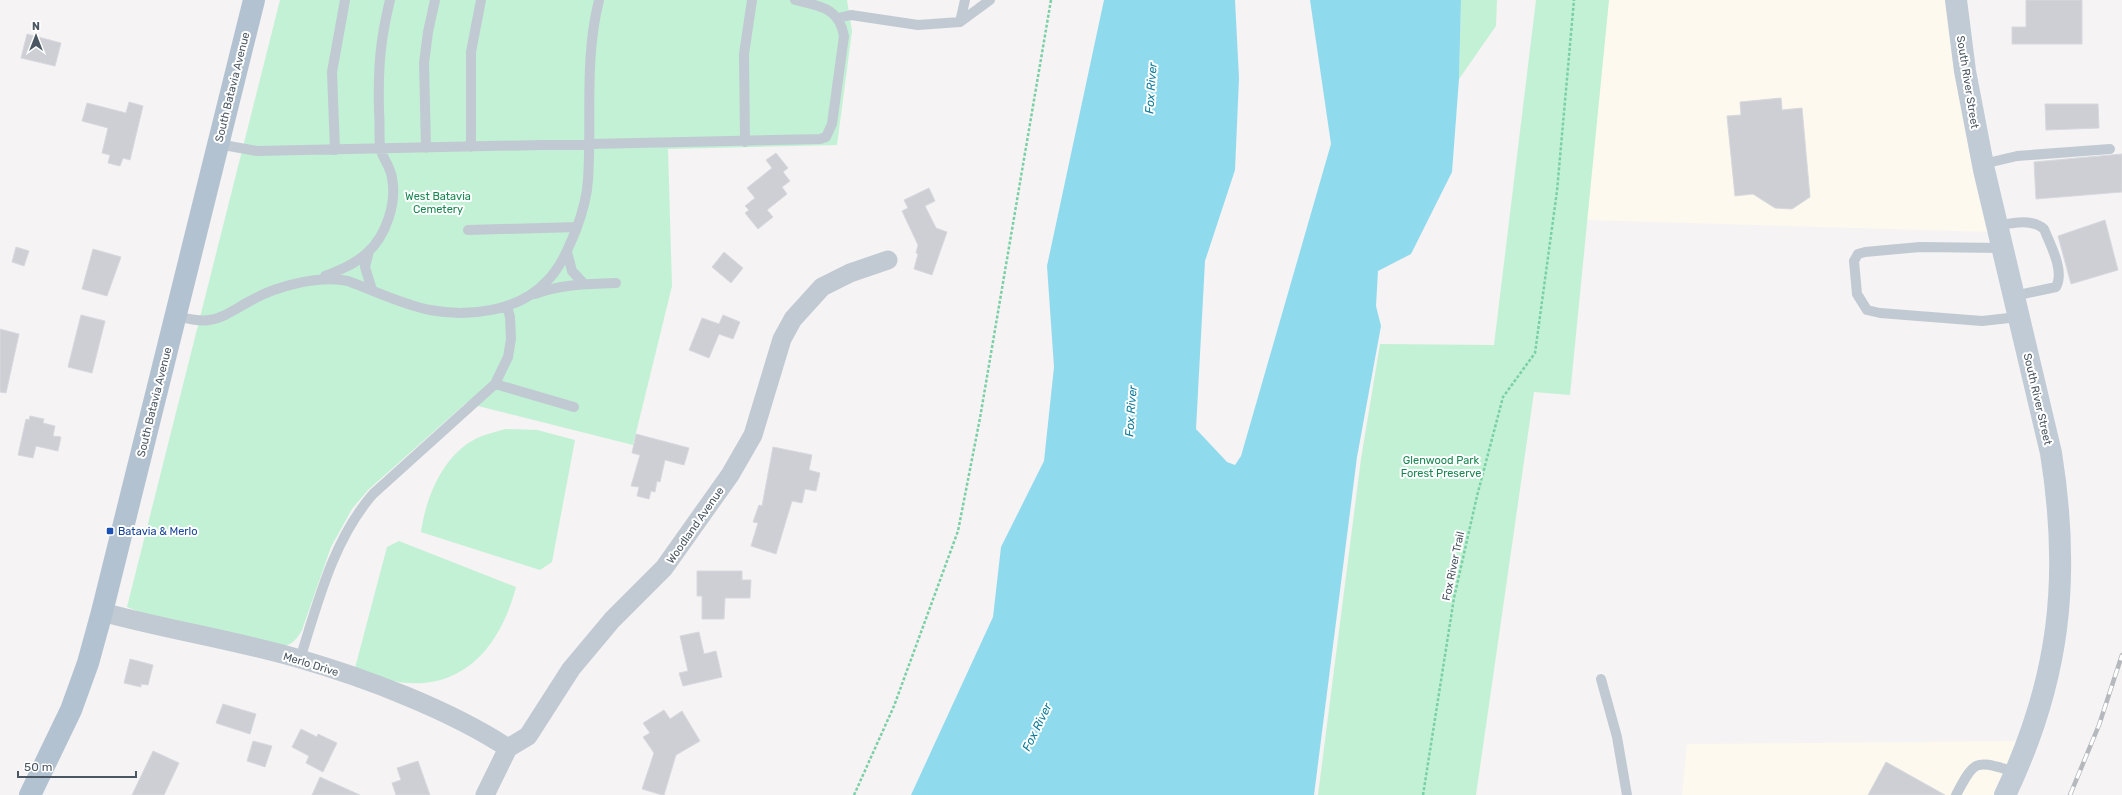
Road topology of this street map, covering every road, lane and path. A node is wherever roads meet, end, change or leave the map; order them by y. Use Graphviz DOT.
graph roads {
  1 [pos="254,0"];
  2 [pos="345,0"];
  3 [pos="390,0"];
  4 [pos="435,0"];
  5 [pos="481,0"];
  6 [pos="599,0"];
  7 [pos="752,0"];
  8 [pos="795,0"];
  9 [pos="965,0"];
  10 [pos="990,0"];
  11 [pos="1051,0"];
  12 [pos="1574,0"];
  13 [pos="1956,0"];
  14 [pos="838,18"];
  15 [pos="960,22"];
  16 [pos="745,142"];
  17 [pos="218,144"];
  18 [pos="589,145"];
  19 [pos="471,147"];
  20 [pos="426,148"];
  21 [pos="380,149"];
  22 [pos="2110,149"];
  23 [pos="335,150"];
  24 [pos="1982,164"];
  25 [pos="1996,226"];
  26 [pos="577,227"];
  27 [pos="468,230"];
  28 [pos="2002,248"];
  29 [pos="369,251"];
  30 [pos="567,252"];
  31 [pos="888,260"];
  32 [pos="319,279"];
  33 [pos="616,283"];
  34 [pos="584,284"];
  35 [pos="372,290"];
  36 [pos="528,296"];
  37 [pos="2014,296"];
  38 [pos="507,306"];
  39 [pos="175,316"];
  40 [pos="2018,317"];
  41 [pos="495,384"];
  42 [pos="574,407"];
  43 [pos="102,612"];
  44 [pos="300,659"];
  45 [pos="1600,679"];
  46 [pos="508,748"];
  47 [pos="2016,772"];
  48 [pos="30,795"];
  49 [pos="485,795"];
  50 [pos="854,795"];
  51 [pos="1422,795"];
  52 [pos="1627,795"];
  53 [pos="1956,795"];
  54 [pos="2005,795"];
  1 -- 17 [label="main road, South Batavia Avenue"];
  2 -- 23 [label="lane"];
  3 -- 21 [label="lane"];
  4 -- 20 [label="lane"];
  5 -- 19 [label="lane"];
  6 -- 18 [label="lane"];
  7 -- 16 [label="lane"];
  8 -- 14 [label="lane"];
  9 -- 15 [label="lane"];
  10 -- 15 [label="lane"];
  11 -- 50 [label="path"];
  12 -- 51 [label="path, Fox River Trail"];
  13 -- 24 [label="main road, South River Street"];
  14 -- 15 [label="lane"];
  14 -- 16 [label="lane"];
  16 -- 18 [label="lane"];
  17 -- 23 [label="lane"];
  17 -- 39 [label="main road, South Batavia Avenue"];
  18 -- 19 [label="lane"];
  18 -- 26 [label="lane"];
  19 -- 20 [label="lane"];
  20 -- 21 [label="lane"];
  21 -- 23 [label="lane"];
  21 -- 29 [label="lane"];
  22 -- 24 [label="lane"];
  24 -- 25 [label="main road, South River Street"];
  25 -- 28 [label="main road, South River Street"];
  25 -- 37 [label="lane"];
  26 -- 27 [label="lane"];
  26 -- 30 [label="lane"];
  28 -- 37 [label="main road, South River Street"];
  28 -- 40 [label="lane"];
  29 -- 32 [label="lane"];
  29 -- 35 [label="lane"];
  30 -- 34 [label="lane"];
  30 -- 36 [label="lane"];
  31 -- 46 [label="street, Woodland Avenue"];
  32 -- 35 [label="lane"];
  32 -- 39 [label="lane"];
  33 -- 34 [label="lane"];
  34 -- 36 [label="lane"];
  35 -- 38 [label="lane"];
  36 -- 38 [label="lane"];
  37 -- 40 [label="main road, South River Street"];
  38 -- 41 [label="lane"];
  39 -- 43 [label="main road, South Batavia Avenue"];
  40 -- 47 [label="main road, South River Street"];
  41 -- 42 [label="lane"];
  41 -- 44 [label="lane"];
  43 -- 44 [label="street, Merlo Drive"];
  43 -- 48 [label="main road, South Batavia Avenue"];
  44 -- 46 [label="street, Merlo Drive"];
  45 -- 52 [label="lane"];
  46 -- 49 [label="street"];
  47 -- 53 [label="lane"];
  47 -- 54 [label="main road, South River Street"];
}
